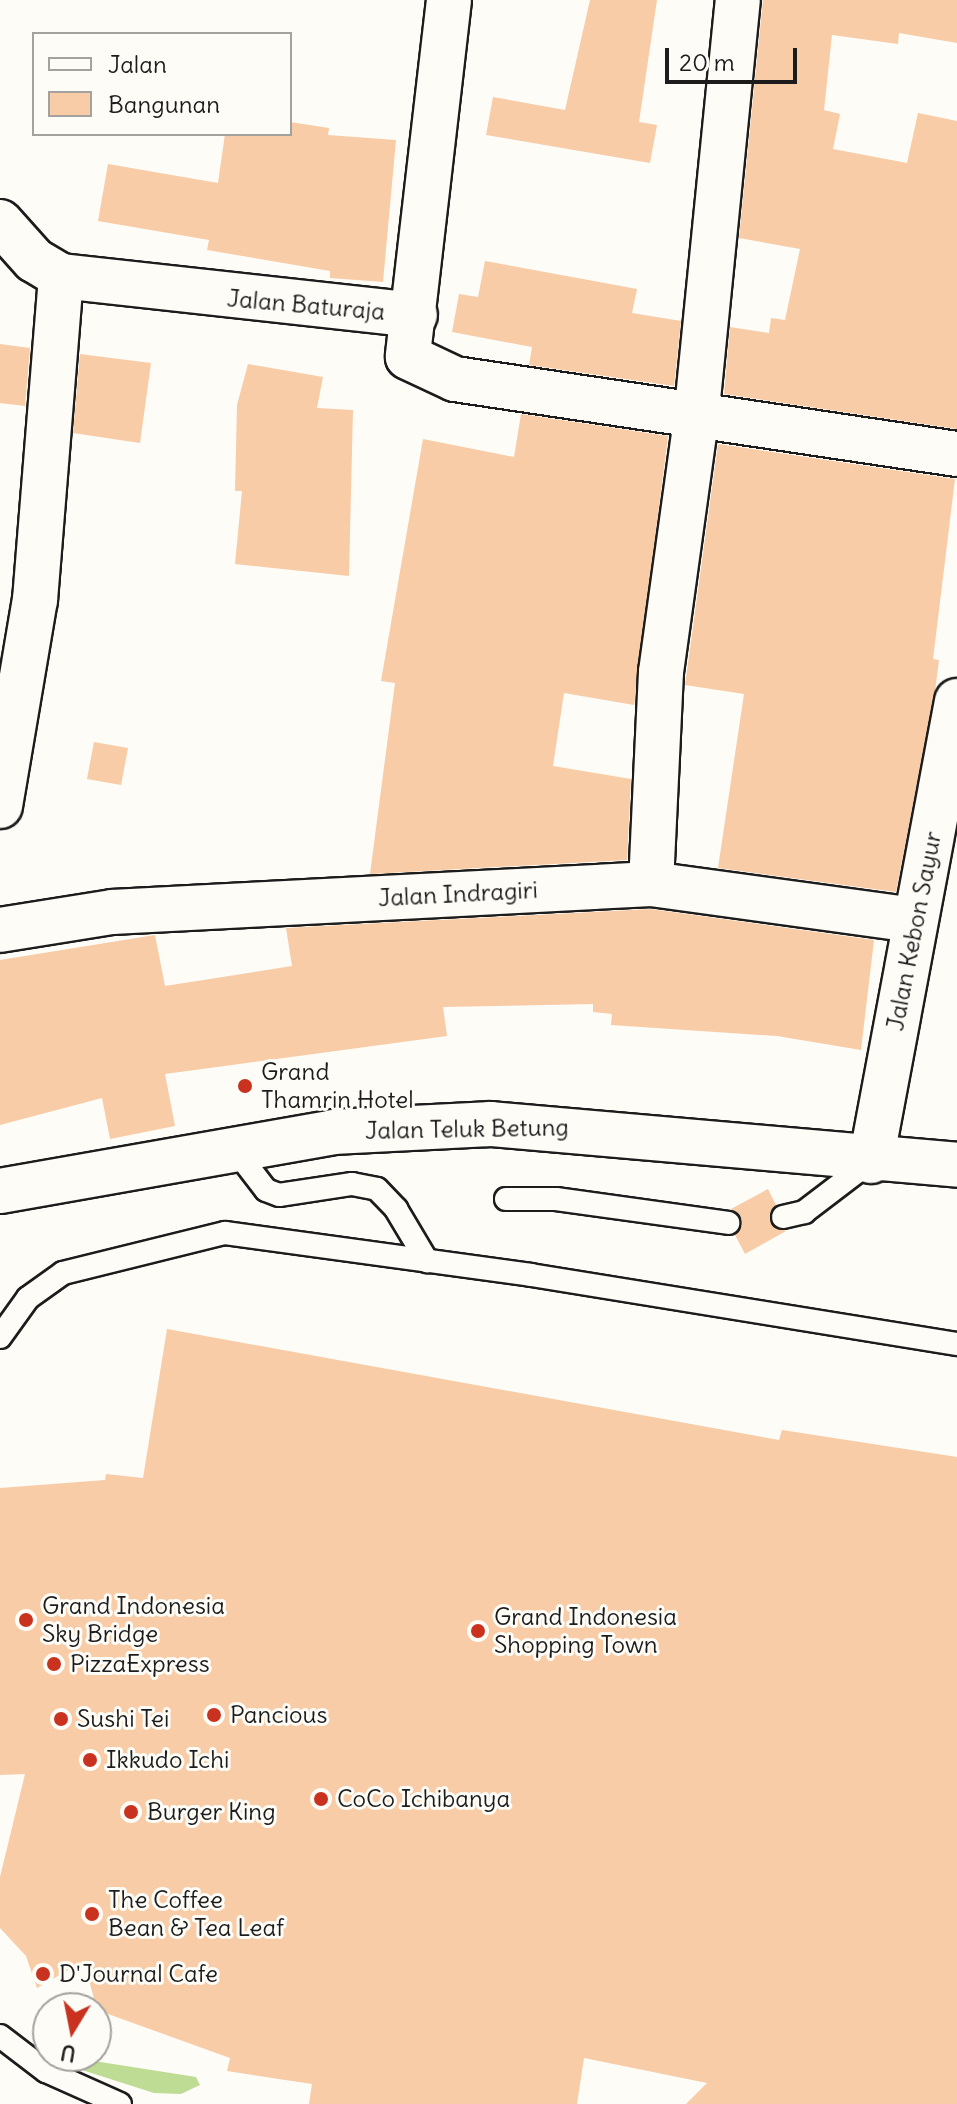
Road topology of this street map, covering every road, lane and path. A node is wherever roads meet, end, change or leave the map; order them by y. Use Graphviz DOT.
graph roads {
  1 [pos="449,0"];
  2 [pos="738,0"];
  3 [pos="0,222"];
  4 [pos="61,276"];
  5 [pos="415,315"];
  6 [pos="696,419"];
  7 [pos="957,454"];
  8 [pos="18,599"];
  9 [pos="957,701"];
  10 [pos="0,806"];
  11 [pos="651,884"];
  12 [pos="915,920"];
  13 [pos="0,930"];
  14 [pos="232,1146"];
  15 [pos="871,1161"];
  16 [pos="957,1165"];
  17 [pos="9,1195"];
  18 [pos="506,1199"];
  19 [pos="783,1217"];
  20 [pos="728,1223"];
  21 [pos="427,1261"];
  22 [pos="0,1337"];
  23 [pos="957,1344"];
  24 [pos="0,2036"];
  25 [pos="120,2104"];
  1 -- 5 [label="street, Jalan Baturaja"];
  2 -- 6 [label="street"];
  3 -- 4 [label="street, Jalan Baturaja"];
  4 -- 5 [label="street, Jalan Baturaja"];
  4 -- 8 [label="street"];
  5 -- 6 [label="street"];
  6 -- 7 [label="street"];
  6 -- 11 [label="street"];
  8 -- 10 [label="street"];
  9 -- 12 [label="street, Jalan Kebon Sayur"];
  11 -- 12 [label="street, Jalan Indragiri"];
  11 -- 13 [label="street, Jalan Indragiri"];
  12 -- 15 [label="street, Jalan Kebon Sayur"];
  14 -- 15 [label="street, Jalan Teluk Betung"];
  14 -- 17 [label="street, Jalan Teluk Betung"];
  14 -- 21 [label="lane"];
  15 -- 16 [label="street, Jalan Teluk Betung"];
  15 -- 19 [label="lane"];
  18 -- 20 [label="lane"];
  21 -- 22 [label="lane"];
  21 -- 23 [label="lane"];
  24 -- 25 [label="lane"];
}
